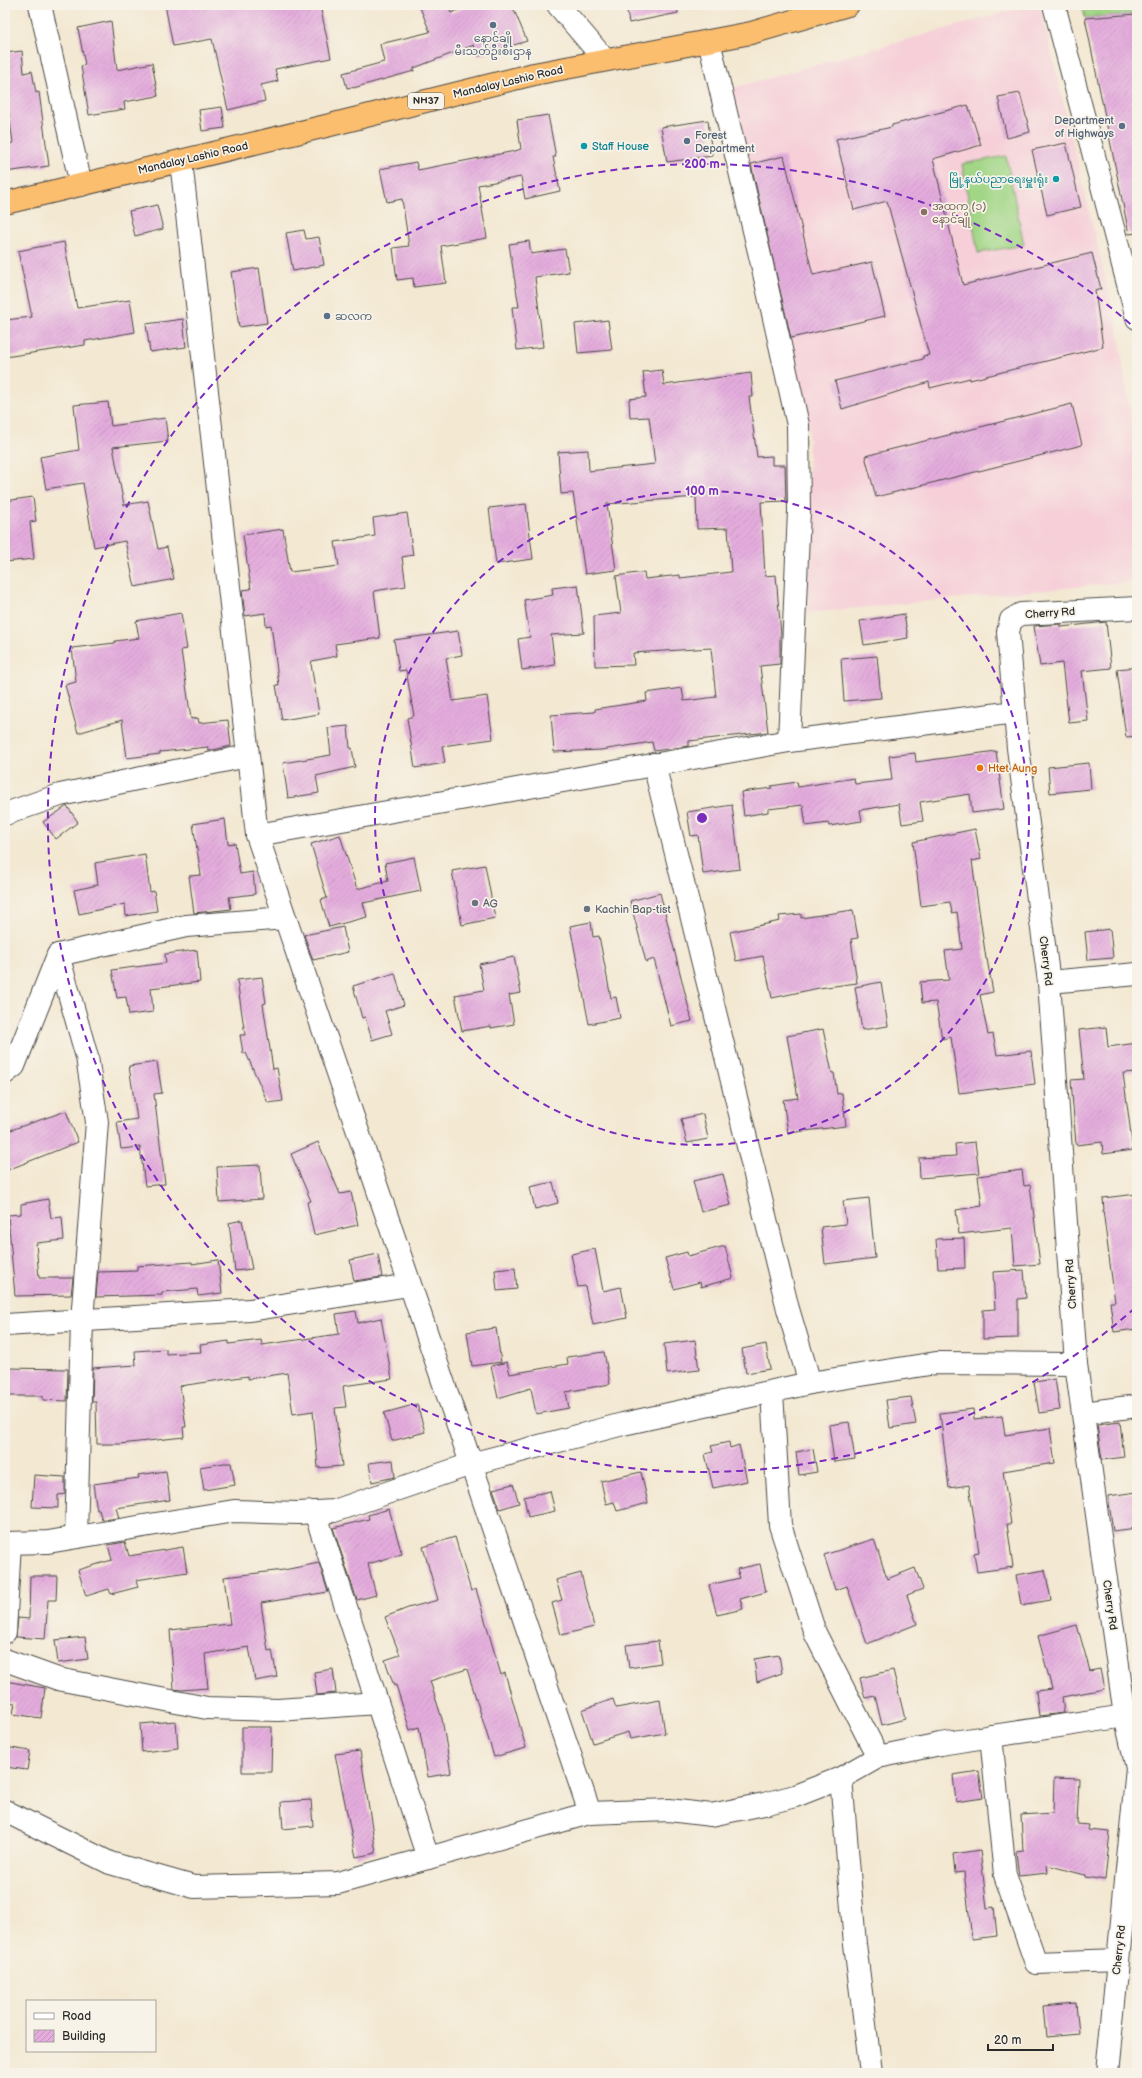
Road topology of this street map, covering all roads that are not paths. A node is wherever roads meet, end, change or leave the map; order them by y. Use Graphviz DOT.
graph roads {
  1 [pos="40,5"];
  2 [pos="558,5"];
  3 [pos="848,5"];
  4 [pos="1054,5"];
  5 [pos="709,41"];
  6 [pos="604,60"];
  7 [pos="182,161"];
  8 [pos="81,185"];
  9 [pos="5,203"];
  10 [pos="1137,318"];
  11 [pos="1137,608"];
  12 [pos="1015,712"];
  13 [pos="789,741"];
  14 [pos="248,756"];
  15 [pos="654,764"];
  16 [pos="5,814"];
  17 [pos="257,834"];
  18 [pos="285,918"];
  19 [pos="58,955"];
  20 [pos="1137,974"];
  21 [pos="1049,982"];
  22 [pos="5,1074"];
  23 [pos="409,1285"];
  24 [pos="82,1321"];
  25 [pos="5,1325"];
  26 [pos="1076,1364"];
  27 [pos="810,1383"];
  28 [pos="772,1392"];
  29 [pos="1137,1406"];
  30 [pos="1083,1413"];
  31 [pos="471,1464"];
  32 [pos="315,1512"];
  33 [pos="76,1537"];
  34 [pos="7,1543"];
  35 [pos="5,1632"];
  36 [pos="5,1660"];
  37 [pos="377,1703"];
  38 [pos="1125,1716"];
  39 [pos="991,1736"];
  40 [pos="878,1757"];
  41 [pos="841,1778"];
  42 [pos="5,1811"];
  43 [pos="590,1813"];
  44 [pos="428,1858"];
  45 [pos="1130,1908"];
  46 [pos="1118,1960"];
  47 [pos="870,2073"];
  48 [pos="1107,2073"];
  1 -- 8 [label="street"];
  2 -- 6 [label="street"];
  3 -- 5 [label="highway, Mandalay Lashio Road / NH37"];
  4 -- 10 [label="street"];
  5 -- 6 [label="highway, Mandalay Lashio Road / NH37"];
  5 -- 13 [label="street"];
  6 -- 7 [label="highway, Mandalay Lashio Road / NH37"];
  7 -- 8 [label="highway, Mandalay Lashio Road / NH37"];
  7 -- 14 [label="street"];
  8 -- 9 [label="highway, Mandalay Lashio Road / NH37"];
  11 -- 12 [label="street, Cherry Rd"];
  12 -- 13 [label="street"];
  12 -- 21 [label="street, Cherry Rd"];
  13 -- 15 [label="street"];
  14 -- 16 [label="street"];
  14 -- 17 [label="street"];
  15 -- 17 [label="street"];
  15 -- 27 [label="street"];
  17 -- 18 [label="street"];
  18 -- 19 [label="street"];
  18 -- 23 [label="street"];
  19 -- 22 [label="street"];
  19 -- 24 [label="street"];
  20 -- 21 [label="street"];
  21 -- 26 [label="street, Cherry Rd"];
  23 -- 24 [label="street"];
  23 -- 31 [label="street"];
  24 -- 25 [label="street"];
  24 -- 33 [label="street"];
  26 -- 27 [label="street"];
  26 -- 30 [label="street, Cherry Rd"];
  27 -- 28 [label="street"];
  28 -- 31 [label="street"];
  28 -- 40 [label="street"];
  29 -- 30 [label="street"];
  30 -- 38 [label="street, Cherry Rd"];
  31 -- 32 [label="street"];
  31 -- 43 [label="street"];
  32 -- 33 [label="street"];
  32 -- 37 [label="street"];
  33 -- 34 [label="street"];
  34 -- 35 [label="street"];
  36 -- 37 [label="street"];
  37 -- 44 [label="street"];
  38 -- 39 [label="street"];
  38 -- 45 [label="street, Cherry Rd"];
  39 -- 40 [label="street"];
  39 -- 46 [label="street"];
  40 -- 41 [label="street"];
  41 -- 43 [label="street"];
  41 -- 47 [label="street"];
  42 -- 44 [label="street"];
  43 -- 44 [label="street"];
  45 -- 46 [label="street, Cherry Rd"];
  46 -- 48 [label="street, Cherry Rd"];
}
